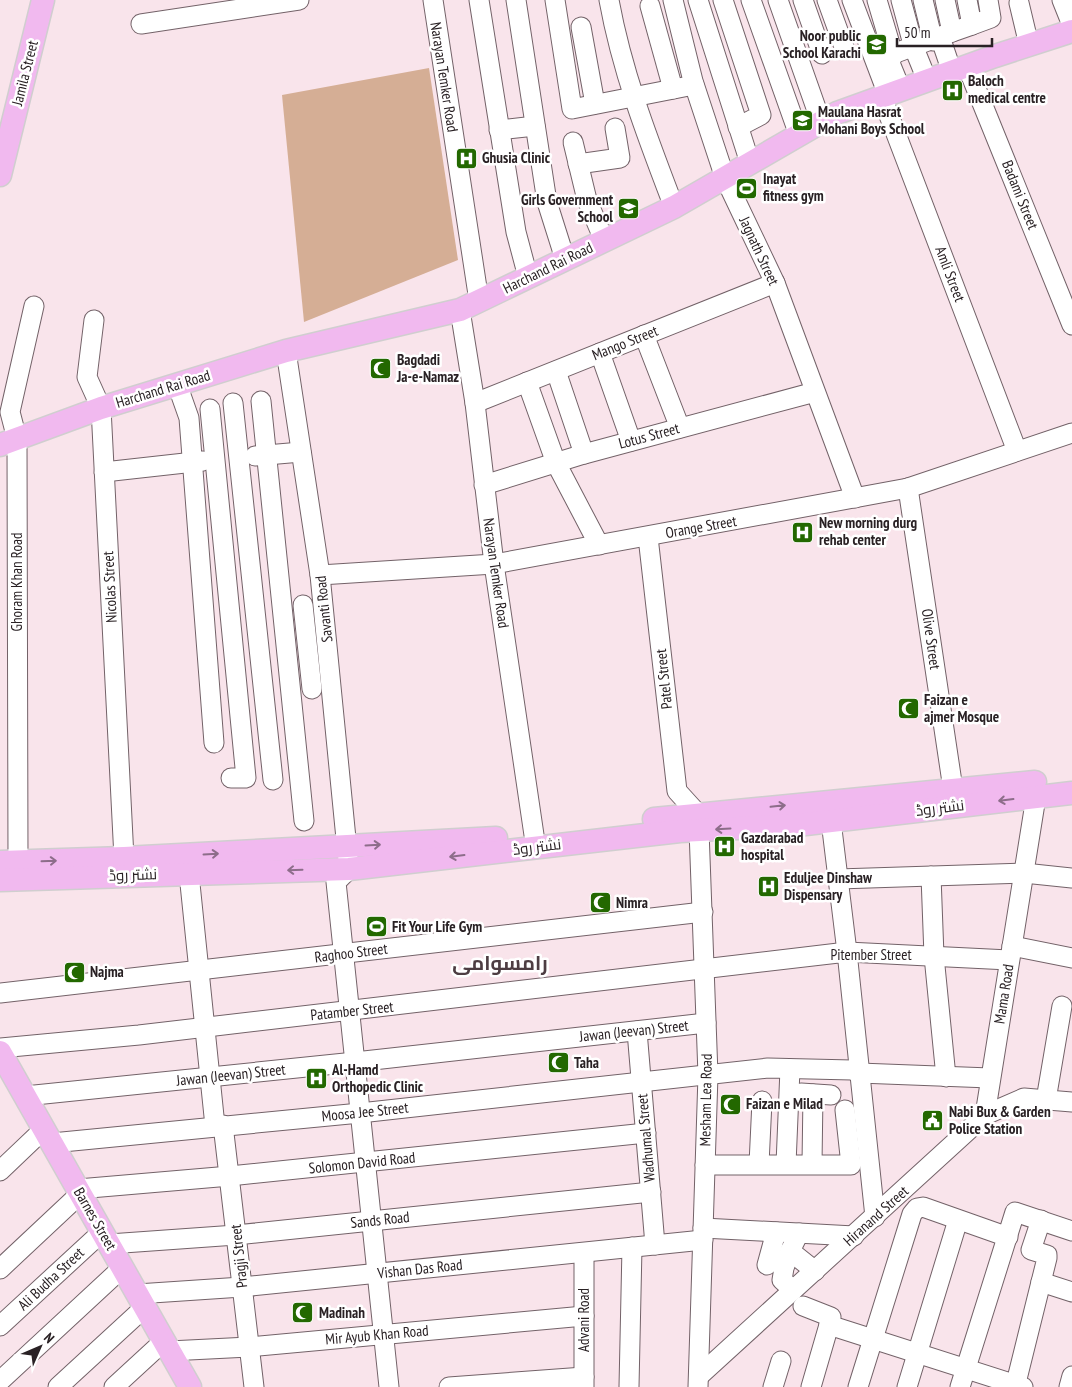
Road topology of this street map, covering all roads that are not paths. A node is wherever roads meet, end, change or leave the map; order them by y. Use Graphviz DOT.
graph roads {
  1 [pos="29,0"];
  2 [pos="43,0"];
  3 [pos="299,0"];
  4 [pos="433,0"];
  5 [pos="478,0"];
  6 [pos="516,0"];
  7 [pos="555,0"];
  8 [pos="609,0"];
  9 [pos="673,0"];
  10 [pos="698,0"];
  11 [pos="723,0"];
  12 [pos="751,0"];
  13 [pos="778,0"];
  14 [pos="803,0"];
  15 [pos="827,0"];
  16 [pos="852,0"];
  17 [pos="877,0"];
  18 [pos="902,0"];
  19 [pos="923,0"];
  20 [pos="945,0"];
  21 [pos="967,0"];
  22 [pos="988,0"];
  23 [pos="1062,0"];
  24 [pos="1020,1"];
  25 [pos="650,6"];
  26 [pos="142,24"];
  27 [pos="972,25"];
  28 [pos="1072,25"];
  29 [pos="581,27"];
  30 [pos="1072,32"];
  31 [pos="942,37"];
  32 [pos="1030,45"];
  33 [pos="844,47"];
  34 [pos="914,48"];
  35 [pos="822,54"];
  36 [pos="893,54"];
  37 [pos="22,55"];
  38 [pos="960,69"];
  39 [pos="927,80"];
  40 [pos="694,85"];
  41 [pos="673,89"];
  42 [pos="890,94"];
  43 [pos="633,97"];
  44 [pos="595,104"];
  45 [pos="6,112"];
  46 [pos="821,122"];
  47 [pos="535,126"];
  48 [pos="738,127"];
  49 [pos="615,128"];
  50 [pos="499,130"];
  51 [pos="799,135"];
  52 [pos="573,142"];
  53 [pos="750,163"];
  54 [pos="578,164"];
  55 [pos="0,175"];
  56 [pos="725,178"];
  57 [pos="674,207"];
  58 [pos="604,240"];
  59 [pos="565,259"];
  60 [pos="528,277"];
  61 [pos="775,283"];
  62 [pos="34,306"];
  63 [pos="469,306"];
  64 [pos="1070,316"];
  65 [pos="94,320"];
  66 [pos="644,336"];
  67 [pos="286,351"];
  68 [pos="600,353"];
  69 [pos="556,371"];
  70 [pos="527,382"];
  71 [pos="178,384"];
  72 [pos="815,392"];
  73 [pos="261,401"];
  74 [pos="233,403"];
  75 [pos="474,403"];
  76 [pos="101,408"];
  77 [pos="210,409"];
  78 [pos="680,428"];
  79 [pos="1072,433"];
  80 [pos="8,442"];
  81 [pos="631,442"];
  82 [pos="1018,451"];
  83 [pos="301,452"];
  84 [pos="584,454"];
  85 [pos="266,455"];
  86 [pos="240,457"];
  87 [pos="216,460"];
  88 [pos="192,462"];
  89 [pos="556,463"];
  90 [pos="104,472"];
  91 [pos="484,485"];
  92 [pos="908,488"];
  93 [pos="855,498"];
  94 [pos="648,537"];
  95 [pos="598,546"];
  96 [pos="494,564"];
  97 [pos="320,575"];
  98 [pos="323,603"];
  99 [pos="303,605"];
  100 [pos="282,608"];
  101 [pos="312,689"];
  102 [pos="214,743"];
  103 [pos="231,778"];
  104 [pos="1072,778"];
  105 [pos="273,780"];
  106 [pos="953,789"];
  107 [pos="1072,792"];
  108 [pos="1036,797"];
  109 [pos="304,821"];
  110 [pos="831,821"];
  111 [pos="698,822"];
  112 [pos="534,835"];
  113 [pos="124,858"];
  114 [pos="348,858"];
  115 [pos="9,862"];
  116 [pos="1024,873"];
  117 [pos="189,874"];
  118 [pos="931,876"];
  119 [pos="1072,878"];
  120 [pos="838,879"];
  121 [pos="0,880"];
  122 [pos="703,912"];
  123 [pos="847,952"];
  124 [pos="1010,953"];
  125 [pos="344,954"];
  126 [pos="934,956"];
  127 [pos="1072,958"];
  128 [pos="200,970"];
  129 [pos="704,971"];
  130 [pos="0,993"];
  131 [pos="1061,1006"];
  132 [pos="350,1011"];
  133 [pos="706,1023"];
  134 [pos="205,1027"];
  135 [pos="637,1031"];
  136 [pos="0,1048"];
  137 [pos="0,1052"];
  138 [pos="355,1062"];
  139 [pos="790,1069"];
  140 [pos="859,1073"];
  141 [pos="708,1075"];
  142 [pos="210,1077"];
  143 [pos="946,1077"];
  144 [pos="990,1078"];
  145 [pos="641,1082"];
  146 [pos="789,1092"];
  147 [pos="25,1096"];
  148 [pos="1046,1100"];
  149 [pos="762,1102"];
  150 [pos="1072,1102"];
  151 [pos="846,1110"];
  152 [pos="360,1113"];
  153 [pos="985,1115"];
  154 [pos="219,1125"];
  155 [pos="646,1133"];
  156 [pos="48,1136"];
  157 [pos="365,1163"];
  158 [pos="705,1164"];
  159 [pos="759,1164"];
  160 [pos="786,1164"];
  161 [pos="812,1164"];
  162 [pos="1,1168"];
  163 [pos="230,1176"];
  164 [pos="79,1191"];
  165 [pos="904,1191"];
  166 [pos="651,1192"];
  167 [pos="916,1208"];
  168 [pos="875,1217"];
  169 [pos="958,1220"];
  170 [pos="1040,1220"];
  171 [pos="371,1221"];
  172 [pos="1070,1225"];
  173 [pos="776,1232"];
  174 [pos="799,1233"];
  175 [pos="703,1234"];
  176 [pos="236,1235"];
  177 [pos="854,1236"];
  178 [pos="1008,1237"];
  179 [pos="105,1238"];
  180 [pos="656,1245"];
  181 [pos="632,1247"];
  182 [pos="790,1251"];
  183 [pos="584,1254"];
  184 [pos="767,1265"];
  185 [pos="122,1268"];
  186 [pos="0,1269"];
  187 [pos="815,1271"];
  188 [pos="377,1273"];
  189 [pos="1041,1282"];
  190 [pos="242,1287"];
  191 [pos="793,1290"];
  192 [pos="1072,1292"];
  193 [pos="141,1300"];
  194 [pos="803,1306"];
  195 [pos="584,1316"];
  196 [pos="829,1325"];
  197 [pos="0,1326"];
  198 [pos="383,1334"];
  199 [pos="873,1340"];
  200 [pos="167,1346"];
  201 [pos="249,1348"];
  202 [pos="917,1354"];
  203 [pos="781,1361"];
  204 [pos="1072,1376"];
  205 [pos="963,1378"];
  206 [pos="0,1381"];
  207 [pos="698,1381"];
  208 [pos="584,1382"];
  209 [pos="183,1384"];
  210 [pos="1018,1386"];
  211 [pos="58,1387"];
  212 [pos="114,1387"];
  213 [pos="254,1387"];
  214 [pos="389,1387"];
  215 [pos="449,1387"];
  216 [pos="629,1387"];
  217 [pos="773,1387"];
  218 [pos="810,1387"];
  219 [pos="858,1387"];
  220 [pos="907,1387"];
  221 [pos="1069,1387"];
  1 -- 37 [label="main road, Jamila Street"];
  2 -- 37 [label="main road, Jamila Street"];
  3 -- 26 [label="street"];
  4 -- 63 [label="street, Narayan Temker Road"];
  5 -- 50 [label="street"];
  6 -- 47 [label="street"];
  7 -- 44 [label="street"];
  8 -- 43 [label="street"];
  9 -- 40 [label="street, Jagnath Street"];
  10 -- 48 [label="street"];
  11 -- 48 [label="street"];
  12 -- 51 [label="street"];
  13 -- 46 [label="street"];
  14 -- 35 [label="street"];
  15 -- 33 [label="street"];
  16 -- 42 [label="street"];
  17 -- 36 [label="street"];
  18 -- 34 [label="street"];
  19 -- 31 [label="street"];
  20 -- 31 [label="street"];
  21 -- 27 [label="street"];
  22 -- 27 [label="street"];
  23 -- 28 [label="street"];
  24 -- 32 [label="street"];
  25 -- 41 [label="street"];
  27 -- 31 [label="street"];
  29 -- 44 [label="street"];
  30 -- 32 [label="main road, Harchand Rai Road"];
  31 -- 34 [label="street"];
  31 -- 38 [label="street, Badami Street"];
  32 -- 38 [label="main road, Harchand Rai Road"];
  34 -- 36 [label="street"];
  34 -- 39 [label="street"];
  36 -- 42 [label="street"];
  37 -- 45 [label="main road, Jamila Street"];
  38 -- 39 [label="main road, Harchand Rai Road"];
  38 -- 64 [label="street, Badami Street"];
  39 -- 42 [label="main road, Harchand Rai Road"];
  40 -- 41 [label="street"];
  40 -- 56 [label="street, Jagnath Street"];
  41 -- 43 [label="street"];
  42 -- 46 [label="main road, Harchand Rai Road"];
  42 -- 82 [label="street, Amli Street"];
  43 -- 44 [label="street"];
  43 -- 57 [label="street"];
  45 -- 55 [label="main road, Jamila Street"];
  46 -- 51 [label="main road, Harchand Rai Road"];
  47 -- 50 [label="street"];
  47 -- 59 [label="street"];
  48 -- 53 [label="street"];
  49 -- 54 [label="street"];
  50 -- 60 [label="street"];
  51 -- 53 [label="main road, Harchand Rai Road"];
  52 -- 54 [label="street"];
  53 -- 56 [label="main road, Harchand Rai Road"];
  54 -- 58 [label="street"];
  56 -- 57 [label="main road, Harchand Rai Road"];
  56 -- 61 [label="street, Jagnath Street"];
  57 -- 58 [label="main road, Harchand Rai Road"];
  58 -- 59 [label="main road, Harchand Rai Road"];
  59 -- 60 [label="main road, Harchand Rai Road"];
  60 -- 63 [label="main road, Harchand Rai Road"];
  61 -- 66 [label="street, Mango Street"];
  61 -- 72 [label="street, Jagnath Street"];
  62 -- 80 [label="street, Ghoram Khan Road"];
  63 -- 67 [label="main road, Harchand Rai Road"];
  63 -- 75 [label="street, Narayan Temker Road"];
  65 -- 76 [label="street, Nicolas Street"];
  66 -- 68 [label="street, Mango Street"];
  66 -- 78 [label="street"];
  67 -- 71 [label="main road, Harchand Rai Road"];
  67 -- 83 [label="street, Savanti Road"];
  68 -- 69 [label="street, Mango Street"];
  68 -- 81 [label="street"];
  69 -- 70 [label="street, Mango Street"];
  69 -- 84 [label="street"];
  70 -- 75 [label="street, Mango Street"];
  70 -- 89 [label="street"];
  71 -- 76 [label="main road, Harchand Rai Road"];
  71 -- 88 [label="street"];
  72 -- 78 [label="street, Lotus Street"];
  72 -- 93 [label="street, Jagnath Street"];
  73 -- 85 [label="street"];
  74 -- 86 [label="street"];
  75 -- 91 [label="street, Narayan Temker Road"];
  76 -- 80 [label="main road, Harchand Rai Road"];
  76 -- 90 [label="street, Nicolas Street"];
  77 -- 87 [label="street"];
  78 -- 81 [label="street, Lotus Street"];
  79 -- 82 [label="street, Orange Street"];
  80 -- 115 [label="street, Ghoram Khan Road"];
  81 -- 84 [label="street, Lotus Street"];
  82 -- 92 [label="street, Orange Street"];
  83 -- 85 [label="street"];
  83 -- 97 [label="street, Savanti Road"];
  84 -- 89 [label="street, Lotus Street"];
  85 -- 86 [label="street"];
  85 -- 100 [label="street"];
  86 -- 87 [label="street"];
  86 -- 105 [label="street"];
  87 -- 88 [label="street"];
  87 -- 103 [label="street"];
  88 -- 90 [label="street"];
  88 -- 102 [label="street"];
  89 -- 91 [label="street, Lotus Street"];
  89 -- 95 [label="street"];
  90 -- 113 [label="street, Nicolas Street"];
  91 -- 96 [label="street, Narayan Temker Road"];
  92 -- 93 [label="street, Orange Street"];
  92 -- 106 [label="street, Olive Street"];
  93 -- 94 [label="street, Orange Street"];
  94 -- 95 [label="street, Orange Street"];
  94 -- 111 [label="street, Patel Street"];
  95 -- 96 [label="street, Orange Street"];
  96 -- 97 [label="street, Orange Street"];
  96 -- 112 [label="street, Narayan Temker Road"];
  97 -- 98 [label="street, Savanti Road"];
  98 -- 99 [label="street"];
  98 -- 114 [label="street, Savanti Road"];
  99 -- 100 [label="street"];
  99 -- 101 [label="street"];
  100 -- 109 [label="street"];
  104 -- 106 [label="main road, نشتر روڈ"];
  111 -- 106 [label="main road, نشتر روڈ, one-way"];
  107 -- 108 [label="main road, نشتر روڈ"];
  108 -- 110 [label="main road, نشتر روڈ, one-way"];
  108 -- 116 [label="street, Mama Road"];
  110 -- 111 [label="main road, نشتر روڈ, one-way"];
  110 -- 120 [label="street"];
  111 -- 112 [label="main road, نشتر روڈ"];
  111 -- 114 [label="main road, نشتر روڈ, one-way"];
  111 -- 122 [label="street, Mesham Lea Road"];
  114 -- 112 [label="main road, نشتر روڈ, one-way"];
  113 -- 114 [label="main road, نشتر روڈ, one-way"];
  115 -- 113 [label="main road, نشتر روڈ, one-way"];
  114 -- 117 [label="main road, نشتر روڈ, one-way"];
  114 -- 125 [label="street"];
  116 -- 118 [label="street"];
  116 -- 119 [label="street"];
  116 -- 124 [label="street, Mama Road"];
  117 -- 121 [label="main road, نشتر روڈ"];
  117 -- 128 [label="street, Pragji Street"];
  118 -- 120 [label="street"];
  118 -- 126 [label="street"];
  120 -- 123 [label="street"];
  122 -- 125 [label="street, Raghoo Street"];
  122 -- 129 [label="street, Mesham Lea Road"];
  123 -- 126 [label="street, Pitember Street"];
  123 -- 129 [label="street, Pitember Street"];
  123 -- 140 [label="street"];
  124 -- 126 [label="street, Pitember Street"];
  124 -- 127 [label="street, Pitember Street"];
  124 -- 144 [label="street, Mama Road"];
  125 -- 128 [label="street, Raghoo Street"];
  125 -- 132 [label="street"];
  126 -- 143 [label="street"];
  128 -- 130 [label="street, Raghoo Street"];
  128 -- 134 [label="street, Pragji Street"];
  129 -- 132 [label="street, Patamber Street"];
  129 -- 133 [label="street, Mesham Lea Road"];
  131 -- 148 [label="street"];
  132 -- 134 [label="street, Patamber Street"];
  132 -- 138 [label="street"];
  133 -- 135 [label="street, Jawan (Jeevan) Street"];
  133 -- 141 [label="street, Mesham Lea Road"];
  134 -- 136 [label="street, Patamber Street"];
  134 -- 142 [label="street, Pragji Street"];
  135 -- 138 [label="street, Jawan (Jeevan) Street"];
  135 -- 145 [label="street, Wadhumal Street"];
  137 -- 147 [label="main road, Barnes Street"];
  138 -- 142 [label="street, Jawan (Jeevan) Street"];
  138 -- 152 [label="street"];
  139 -- 140 [label="street, Moosa Jee Street"];
  139 -- 141 [label="street, Moosa Jee Street"];
  139 -- 146 [label="street"];
  140 -- 143 [label="street, Moosa Jee Street"];
  140 -- 168 [label="street"];
  141 -- 145 [label="street, Moosa Jee Street"];
  141 -- 158 [label="street, Mesham Lea Road"];
  142 -- 147 [label="street, Jawan (Jeevan) Street"];
  142 -- 154 [label="street, Pragji Street"];
  143 -- 144 [label="street, Moosa Jee Street"];
  144 -- 153 [label="street, Mama Road"];
  145 -- 152 [label="street, Moosa Jee Street"];
  145 -- 155 [label="street, Wadhumal Street"];
  146 -- 160 [label="street"];
  146 -- 161 [label="street"];
  147 -- 156 [label="main road, Barnes Street"];
  148 -- 150 [label="street, Hiranand Street"];
  148 -- 153 [label="street, Hiranand Street"];
  149 -- 159 [label="street"];
  151 -- 161 [label="street"];
  152 -- 154 [label="street, Moosa Jee Street"];
  152 -- 157 [label="street"];
  153 -- 165 [label="street, Hiranand Street"];
  154 -- 156 [label="street, Moosa Jee Street"];
  154 -- 163 [label="street, Pragji Street"];
  155 -- 157 [label="street, Solomon David Road"];
  155 -- 166 [label="street, Wadhumal Street"];
  156 -- 162 [label="street"];
  156 -- 164 [label="main road, Barnes Street"];
  157 -- 163 [label="street, Solomon David Road"];
  157 -- 171 [label="street"];
  158 -- 159 [label="street"];
  158 -- 175 [label="street, Mesham Lea Road"];
  159 -- 160 [label="street"];
  160 -- 161 [label="street"];
  163 -- 164 [label="street, Solomon David Road"];
  163 -- 176 [label="street, Pragji Street"];
  164 -- 179 [label="main road, Barnes Street"];
  164 -- 186 [label="street"];
  165 -- 167 [label="street"];
  165 -- 168 [label="street, Hiranand Street"];
  166 -- 171 [label="street, Sands Road"];
  166 -- 180 [label="street, Wadhumal Street"];
  167 -- 169 [label="street"];
  167 -- 199 [label="street"];
  168 -- 177 [label="street, Hiranand Street"];
  169 -- 178 [label="street"];
  169 -- 202 [label="street"];
  170 -- 172 [label="street"];
  170 -- 178 [label="street"];
  170 -- 189 [label="street"];
  171 -- 176 [label="street, Sands Road"];
  171 -- 188 [label="street"];
  173 -- 174 [label="street, Vishan Das Road"];
  173 -- 175 [label="street, Vishan Das Road"];
  173 -- 184 [label="street"];
  174 -- 177 [label="street, Vishan Das Road"];
  174 -- 182 [label="street"];
  175 -- 180 [label="street, Vishan Das Road"];
  175 -- 207 [label="street, Mesham Lea Road"];
  176 -- 179 [label="street, Sands Road"];
  176 -- 190 [label="street, Pragji Street"];
  177 -- 187 [label="street, Hiranand Street"];
  178 -- 205 [label="street"];
  179 -- 185 [label="main road, Barnes Street"];
  179 -- 197 [label="street, Ali Budha Street"];
  180 -- 181 [label="street, Vishan Das Road"];
  181 -- 183 [label="street, Vishan Das Road"];
  181 -- 216 [label="street"];
  182 -- 187 [label="street"];
  182 -- 191 [label="street"];
  183 -- 188 [label="street, Vishan Das Road"];
  183 -- 195 [label="street, Advani Road"];
  185 -- 193 [label="main road, Barnes Street"];
  185 -- 206 [label="street"];
  187 -- 191 [label="street, Hiranand Street"];
  188 -- 190 [label="street, Vishan Das Road"];
  188 -- 198 [label="street"];
  189 -- 192 [label="street"];
  189 -- 210 [label="street"];
  190 -- 193 [label="street, Vishan Das Road"];
  190 -- 201 [label="street, Pragji Street"];
  191 -- 207 [label="street, Hiranand Street"];
  193 -- 200 [label="main road, Barnes Street"];
  193 -- 211 [label="street"];
  194 -- 196 [label="street"];
  195 -- 198 [label="street, Mir Ayub Khan Road"];
  195 -- 208 [label="street, Advani Road"];
  196 -- 199 [label="street"];
  196 -- 218 [label="street"];
  198 -- 201 [label="street, Mir Ayub Khan Road"];
  198 -- 214 [label="street"];
  199 -- 202 [label="street"];
  199 -- 219 [label="street"];
  200 -- 201 [label="street, Mir Ayub Khan Road"];
  200 -- 209 [label="main road, Barnes Street"];
  200 -- 212 [label="street"];
  201 -- 213 [label="street, Pragji Street"];
  202 -- 205 [label="street"];
  202 -- 220 [label="street"];
  203 -- 217 [label="street"];
  204 -- 221 [label="street"];
  205 -- 210 [label="street"];
  208 -- 215 [label="street"];
}
